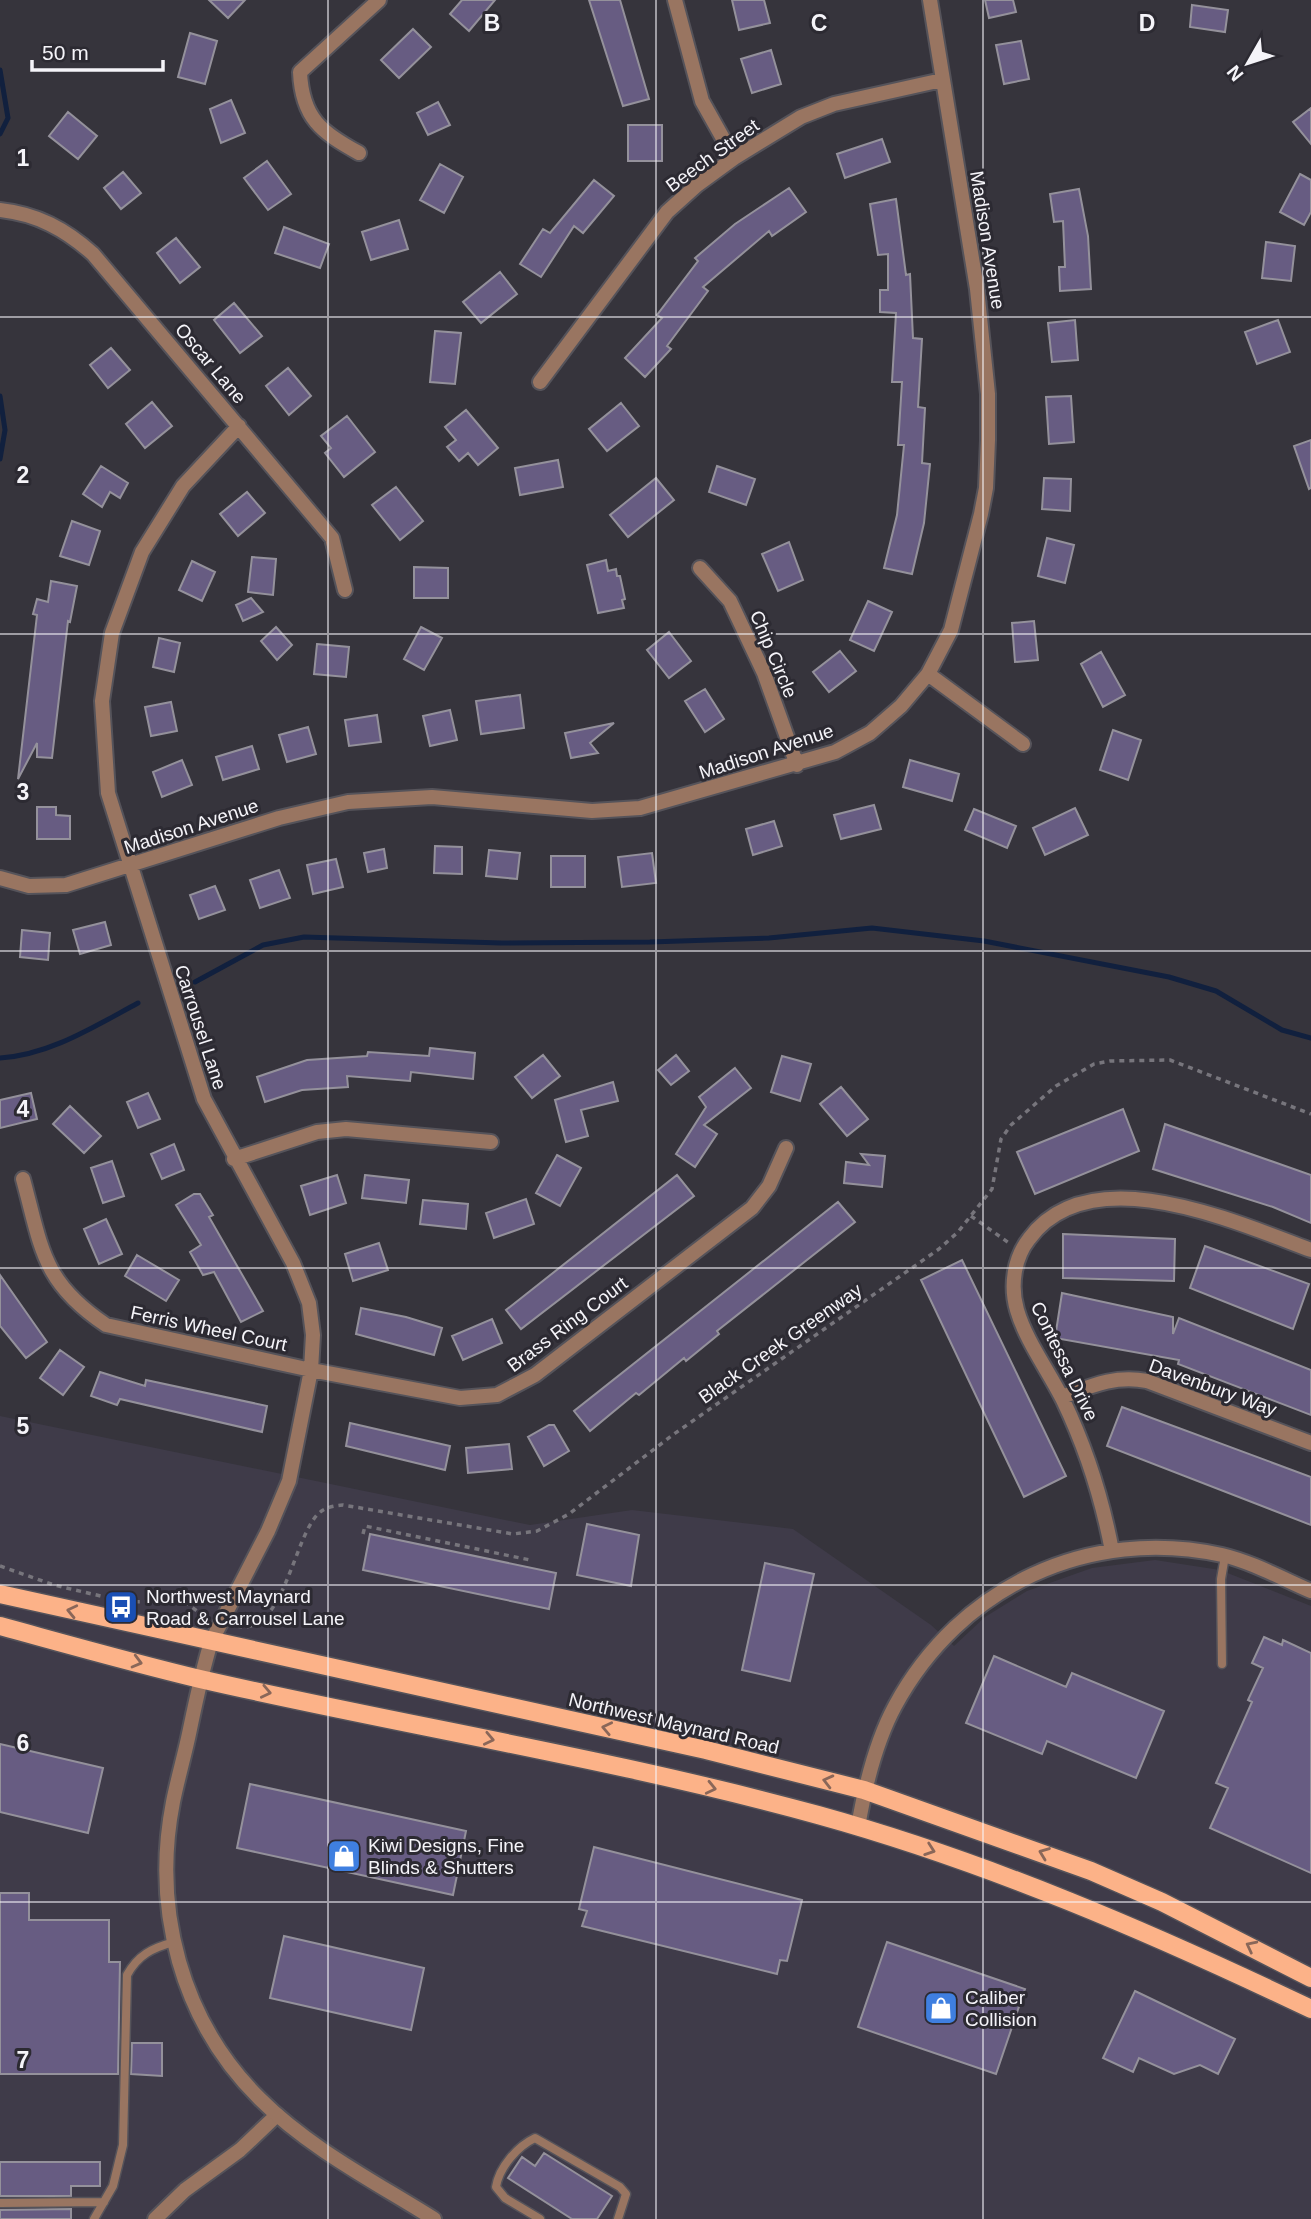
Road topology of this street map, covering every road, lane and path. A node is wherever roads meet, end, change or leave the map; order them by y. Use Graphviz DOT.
graph roads {
  1 [pos="379,0"];
  2 [pos="674,0"];
  3 [pos="929,0"];
  4 [pos="943,80"];
  5 [pos="359,153"];
  6 [pos="734,158"];
  7 [pos="0,210"];
  8 [pos="540,382"];
  9 [pos="239,426"];
  10 [pos="700,568"];
  11 [pos="345,590"];
  12 [pos="928,674"];
  13 [pos="1023,744"];
  14 [pos="797,765"];
  15 [pos="130,867"];
  16 [pos="0,878"];
  17 [pos="1311,1114"];
  18 [pos="491,1142"];
  19 [pos="786,1148"];
  20 [pos="234,1159"];
  21 [pos="23,1179"];
  22 [pos="971,1216"];
  23 [pos="1012,1245"];
  24 [pos="1311,1250"];
  25 [pos="311,1370"];
  26 [pos="1062,1397"];
  27 [pos="1311,1443"];
  28 [pos="363,1534"];
  29 [pos="1112,1551"];
  30 [pos="1225,1556"];
  31 [pos="530,1560"];
  32 [pos="0,1566"];
  33 [pos="1311,1591"];
  34 [pos="0,1594"];
  35 [pos="197,1612"];
  36 [pos="0,1626"];
  37 [pos="253,1626"];
  38 [pos="211,1642"];
  39 [pos="1222,1664"];
  40 [pos="199,1679"];
  41 [pos="864,1790"];
  42 [pos="858,1827"];
  43 [pos="174,1942"];
  44 [pos="1311,1978"];
  45 [pos="1311,2009"];
  46 [pos="277,2115"];
  47 [pos="104,2202"];
  48 [pos="0,2203"];
  49 [pos="94,2219"];
  50 [pos="155,2219"];
  51 [pos="434,2219"];
  52 [pos="540,2219"];
  53 [pos="618,2219"];
  1 -- 5 [label="street"];
  2 -- 6 [label="street"];
  3 -- 4 [label="street, Madison Avenue"];
  4 -- 6 [label="street, Beech Street"];
  4 -- 12 [label="street, Madison Avenue"];
  6 -- 8 [label="street, Beech Street"];
  7 -- 9 [label="street, Oscar Lane"];
  9 -- 11 [label="street, Oscar Lane"];
  9 -- 15 [label="street, Carrousel Lane"];
  10 -- 14 [label="street, Chip Circle"];
  12 -- 13 [label="street"];
  12 -- 14 [label="street, Madison Avenue"];
  14 -- 15 [label="street, Madison Avenue"];
  15 -- 16 [label="street, Madison Avenue"];
  15 -- 20 [label="street, Carrousel Lane"];
  17 -- 22 [label="path, Black Creek Greenway"];
  18 -- 20 [label="street"];
  19 -- 25 [label="street, Brass Ring Court"];
  20 -- 25 [label="street, Carrousel Lane"];
  21 -- 25 [label="street, Ferris Wheel Court"];
  22 -- 23 [label="path"];
  22 -- 37 [label="path, Black Creek Greenway"];
  24 -- 26 [label="street, Contessa Drive"];
  25 -- 38 [label="street, Carrousel Lane"];
  26 -- 27 [label="street, Davenbury Way"];
  26 -- 29 [label="street, Contessa Drive"];
  28 -- 31 [label="path"];
  29 -- 30 [label="street"];
  29 -- 41 [label="street"];
  30 -- 33 [label="street"];
  30 -- 39 [label="lane"];
  32 -- 35 [label="path"];
  38 -- 34 [label="main road, Northwest Maynard Road, one-way"];
  36 -- 40 [label="main road, one-way"];
  38 -- 40 [label="street, Carrousel Lane"];
  41 -- 38 [label="main road, Northwest Maynard Road, one-way"];
  40 -- 42 [label="main road, one-way"];
  40 -- 43 [label="street, Carrousel Lane"];
  41 -- 42 [label="street"];
  44 -- 41 [label="main road, Northwest Maynard Road, one-way"];
  42 -- 45 [label="main road, one-way"];
  43 -- 46 [label="street, Carrousel Lane"];
  43 -- 47 [label="lane"];
  46 -- 50 [label="street"];
  46 -- 51 [label="street, Carrousel Lane"];
  47 -- 48 [label="lane"];
  47 -- 49 [label="lane"];
  52 -- 53 [label="lane"];
}
